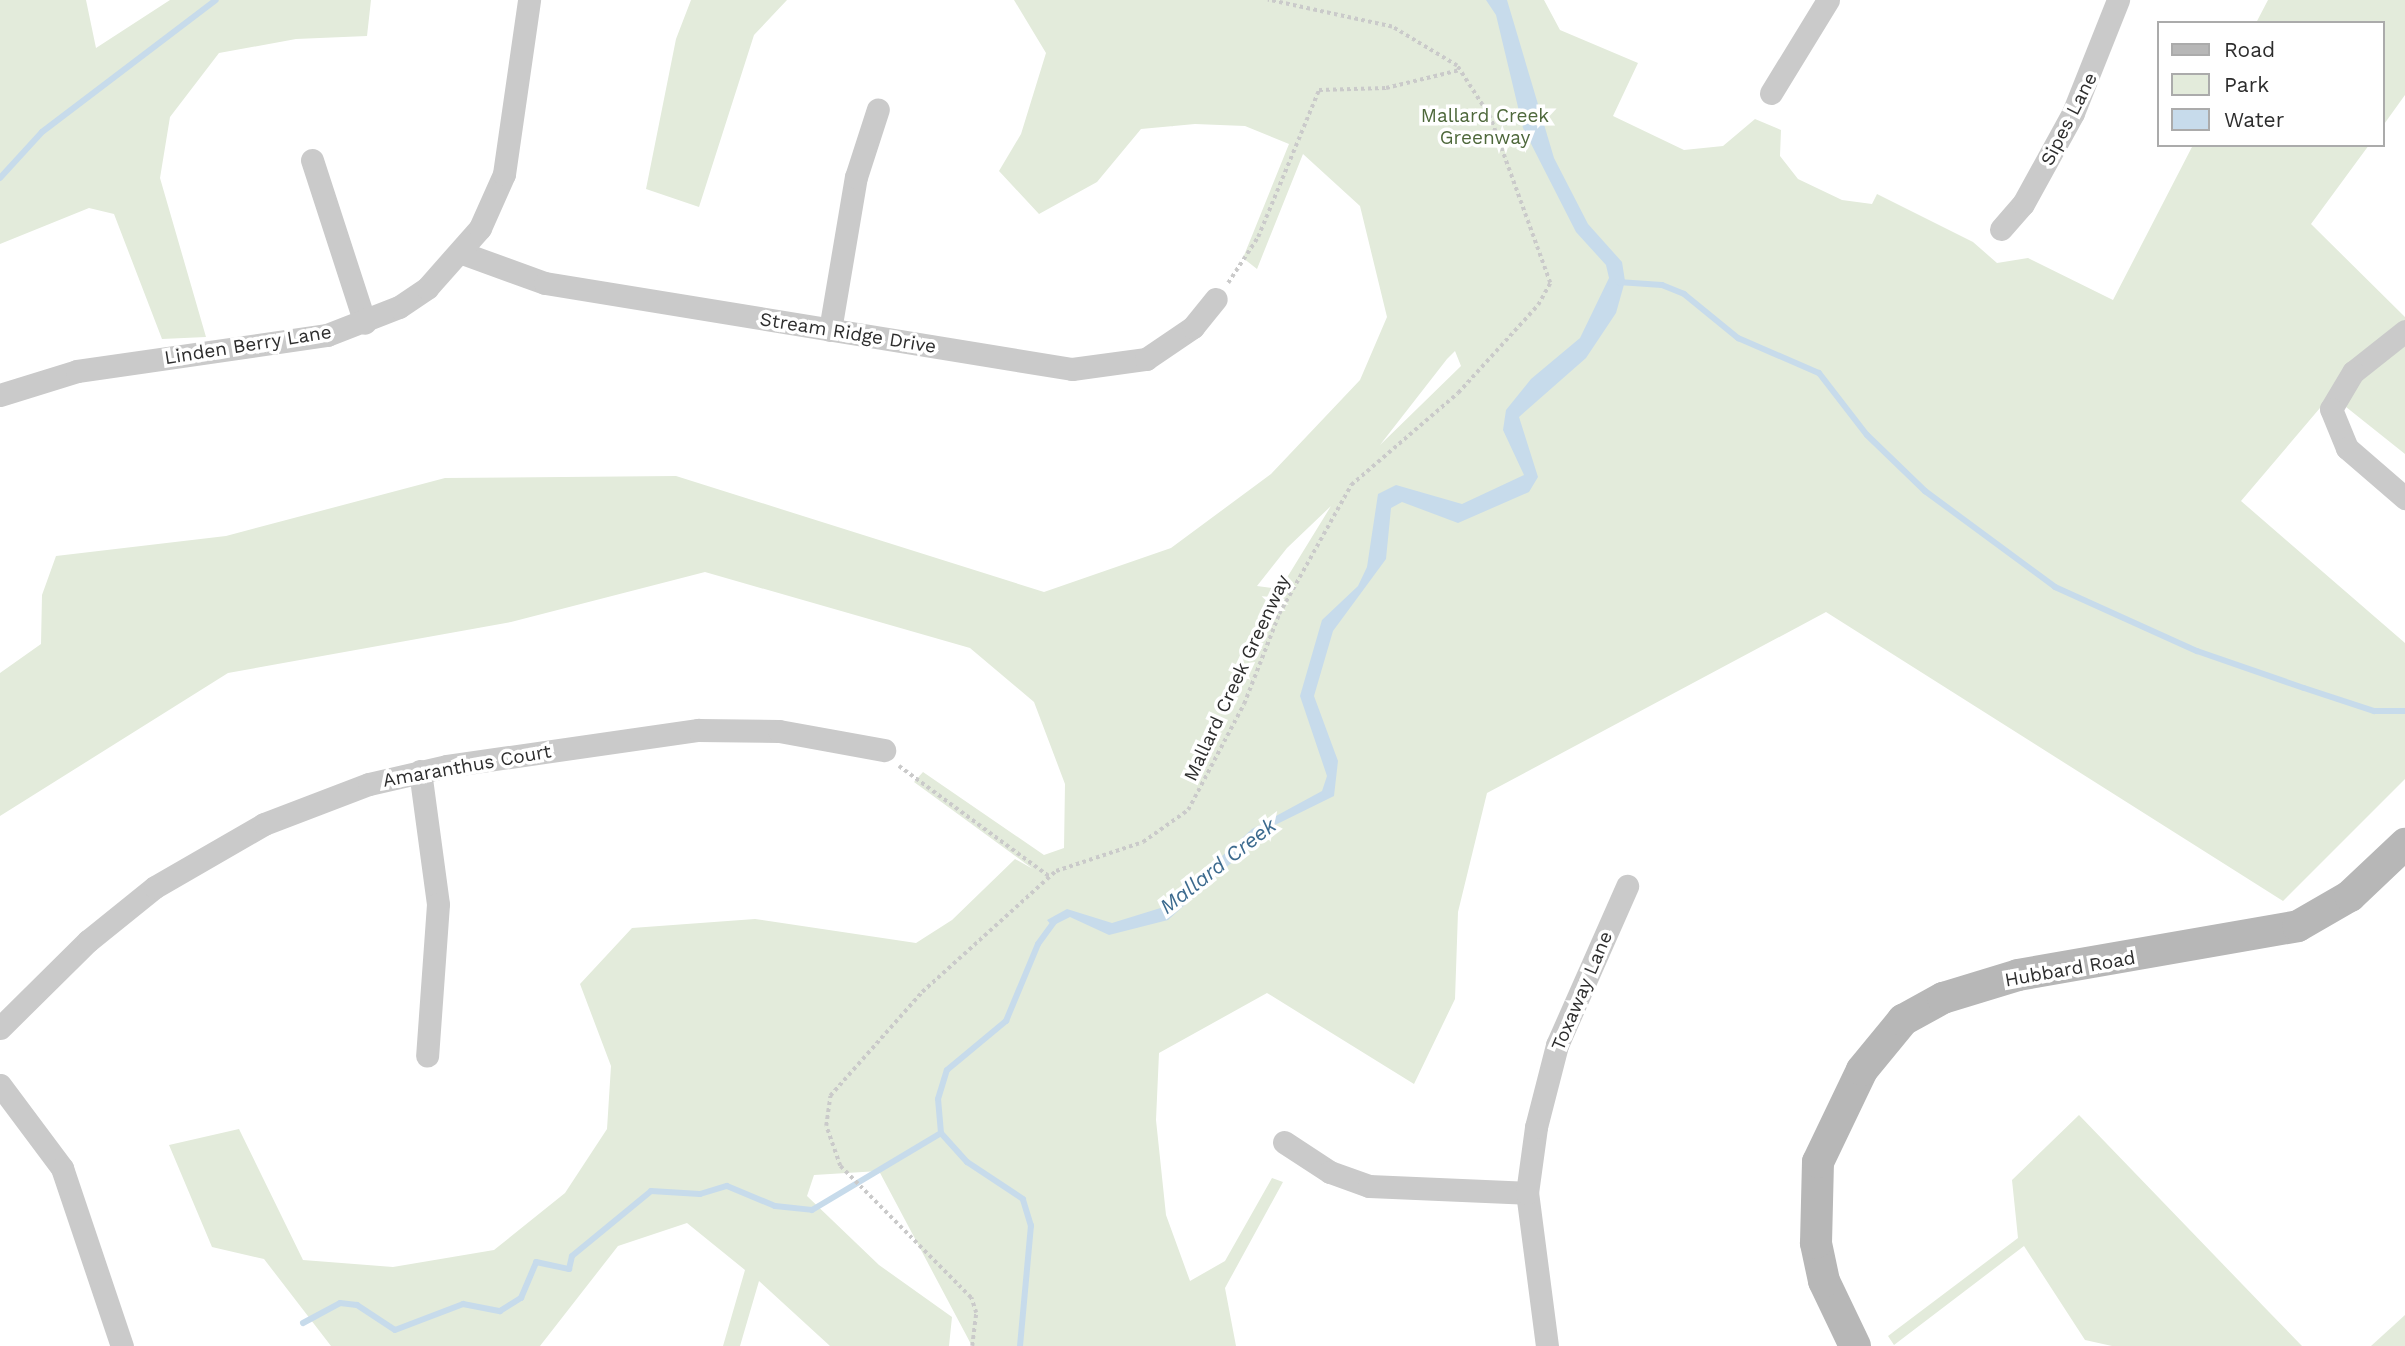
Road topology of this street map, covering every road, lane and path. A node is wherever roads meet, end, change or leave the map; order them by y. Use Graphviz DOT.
graph roads {
  1 [pos="529,0"];
  2 [pos="1268,0"];
  3 [pos="1828,0"];
  4 [pos="2118,0"];
  5 [pos="1461,70"];
  6 [pos="1771,93"];
  7 [pos="878,110"];
  8 [pos="312,160"];
  9 [pos="2001,229"];
  10 [pos="462,253"];
  11 [pos="1216,299"];
  12 [pos="365,323"];
  13 [pos="830,330"];
  14 [pos="2405,331"];
  15 [pos="0,395"];
  16 [pos="2405,498"];
  17 [pos="884,750"];
  18 [pos="420,771"];
  19 [pos="2405,844"];
  20 [pos="1049,877"];
  21 [pos="1627,886"];
  22 [pos="0,1028"];
  23 [pos="427,1056"];
  24 [pos="0,1085"];
  25 [pos="1284,1142"];
  26 [pos="1527,1193"];
  27 [pos="122,1346"];
  28 [pos="972,1346"];
  29 [pos="1547,1346"];
  30 [pos="1856,1346"];
  1 -- 10 [label="street, Linden Berry Lane"];
  2 -- 5 [label="path, Mallard Creek Greenway"];
  3 -- 6 [label="street"];
  4 -- 9 [label="street, Sipes Lane"];
  5 -- 11 [label="path"];
  5 -- 20 [label="path, Mallard Creek Greenway"];
  7 -- 13 [label="street"];
  8 -- 12 [label="street"];
  10 -- 12 [label="street, Linden Berry Lane"];
  10 -- 13 [label="street, Stream Ridge Drive"];
  11 -- 13 [label="street, Stream Ridge Drive"];
  12 -- 15 [label="street, Linden Berry Lane"];
  14 -- 16 [label="street"];
  17 -- 18 [label="street, Amaranthus Court"];
  17 -- 20 [label="path"];
  18 -- 22 [label="street, Amaranthus Court"];
  18 -- 23 [label="street"];
  19 -- 30 [label="main road, Hubbard Road"];
  20 -- 28 [label="path, Mallard Creek Greenway"];
  21 -- 26 [label="street, Toxaway Lane"];
  24 -- 27 [label="street"];
  25 -- 26 [label="street"];
  26 -- 29 [label="street, Toxaway Lane"];
}
